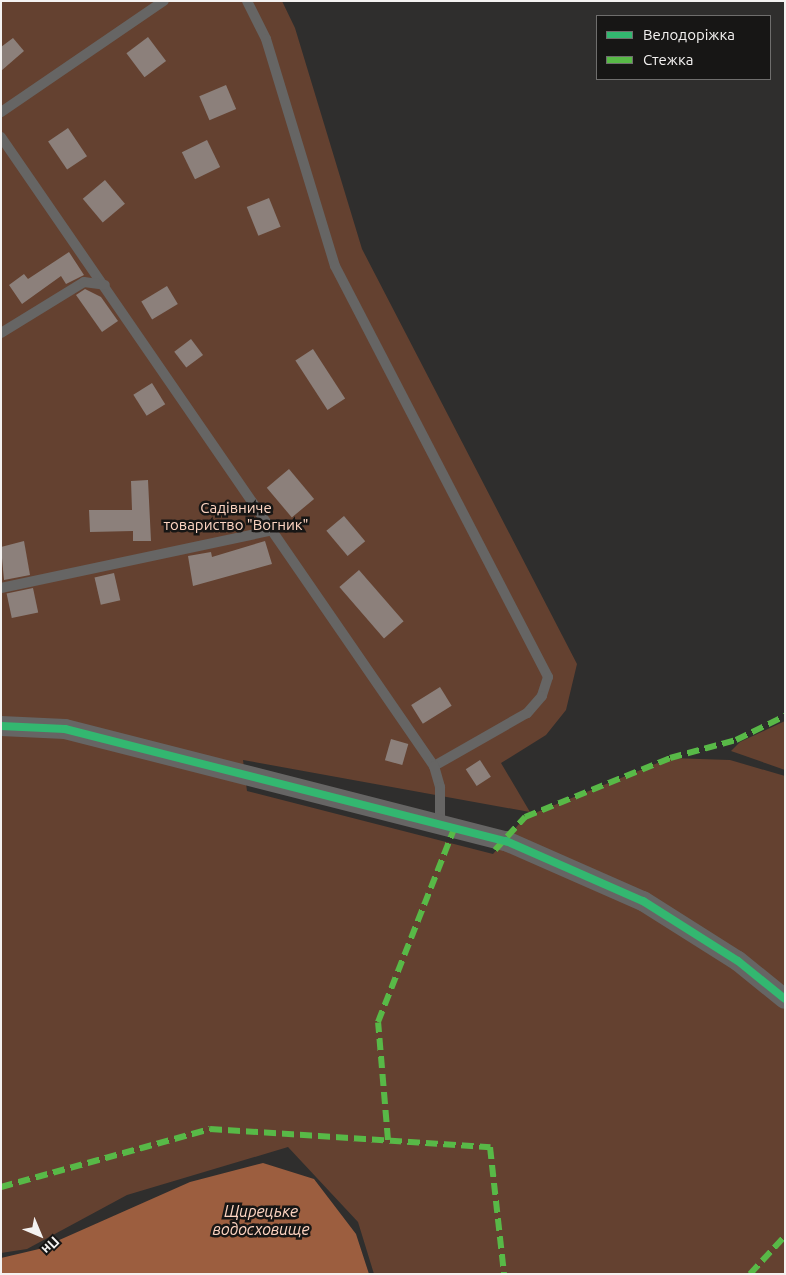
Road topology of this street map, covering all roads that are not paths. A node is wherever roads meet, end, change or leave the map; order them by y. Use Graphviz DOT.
graph roads {
  1 [pos="164,1"];
  2 [pos="247,1"];
  3 [pos="1,112"];
  4 [pos="1,137"];
  5 [pos="105,285"];
  6 [pos="1,333"];
  7 [pos="273,530"];
  8 [pos="1,588"];
  9 [pos="1,726"];
  10 [pos="434,766"];
  11 [pos="440,823"];
  12 [pos="785,999"];
  1 -- 3 [label="lane"];
  2 -- 10 [label="lane"];
  4 -- 5 [label="lane"];
  5 -- 6 [label="lane"];
  5 -- 7 [label="lane"];
  7 -- 8 [label="lane"];
  7 -- 10 [label="lane"];
  9 -- 11 [label="street"];
  10 -- 11 [label="lane"];
  11 -- 12 [label="street"];
}
